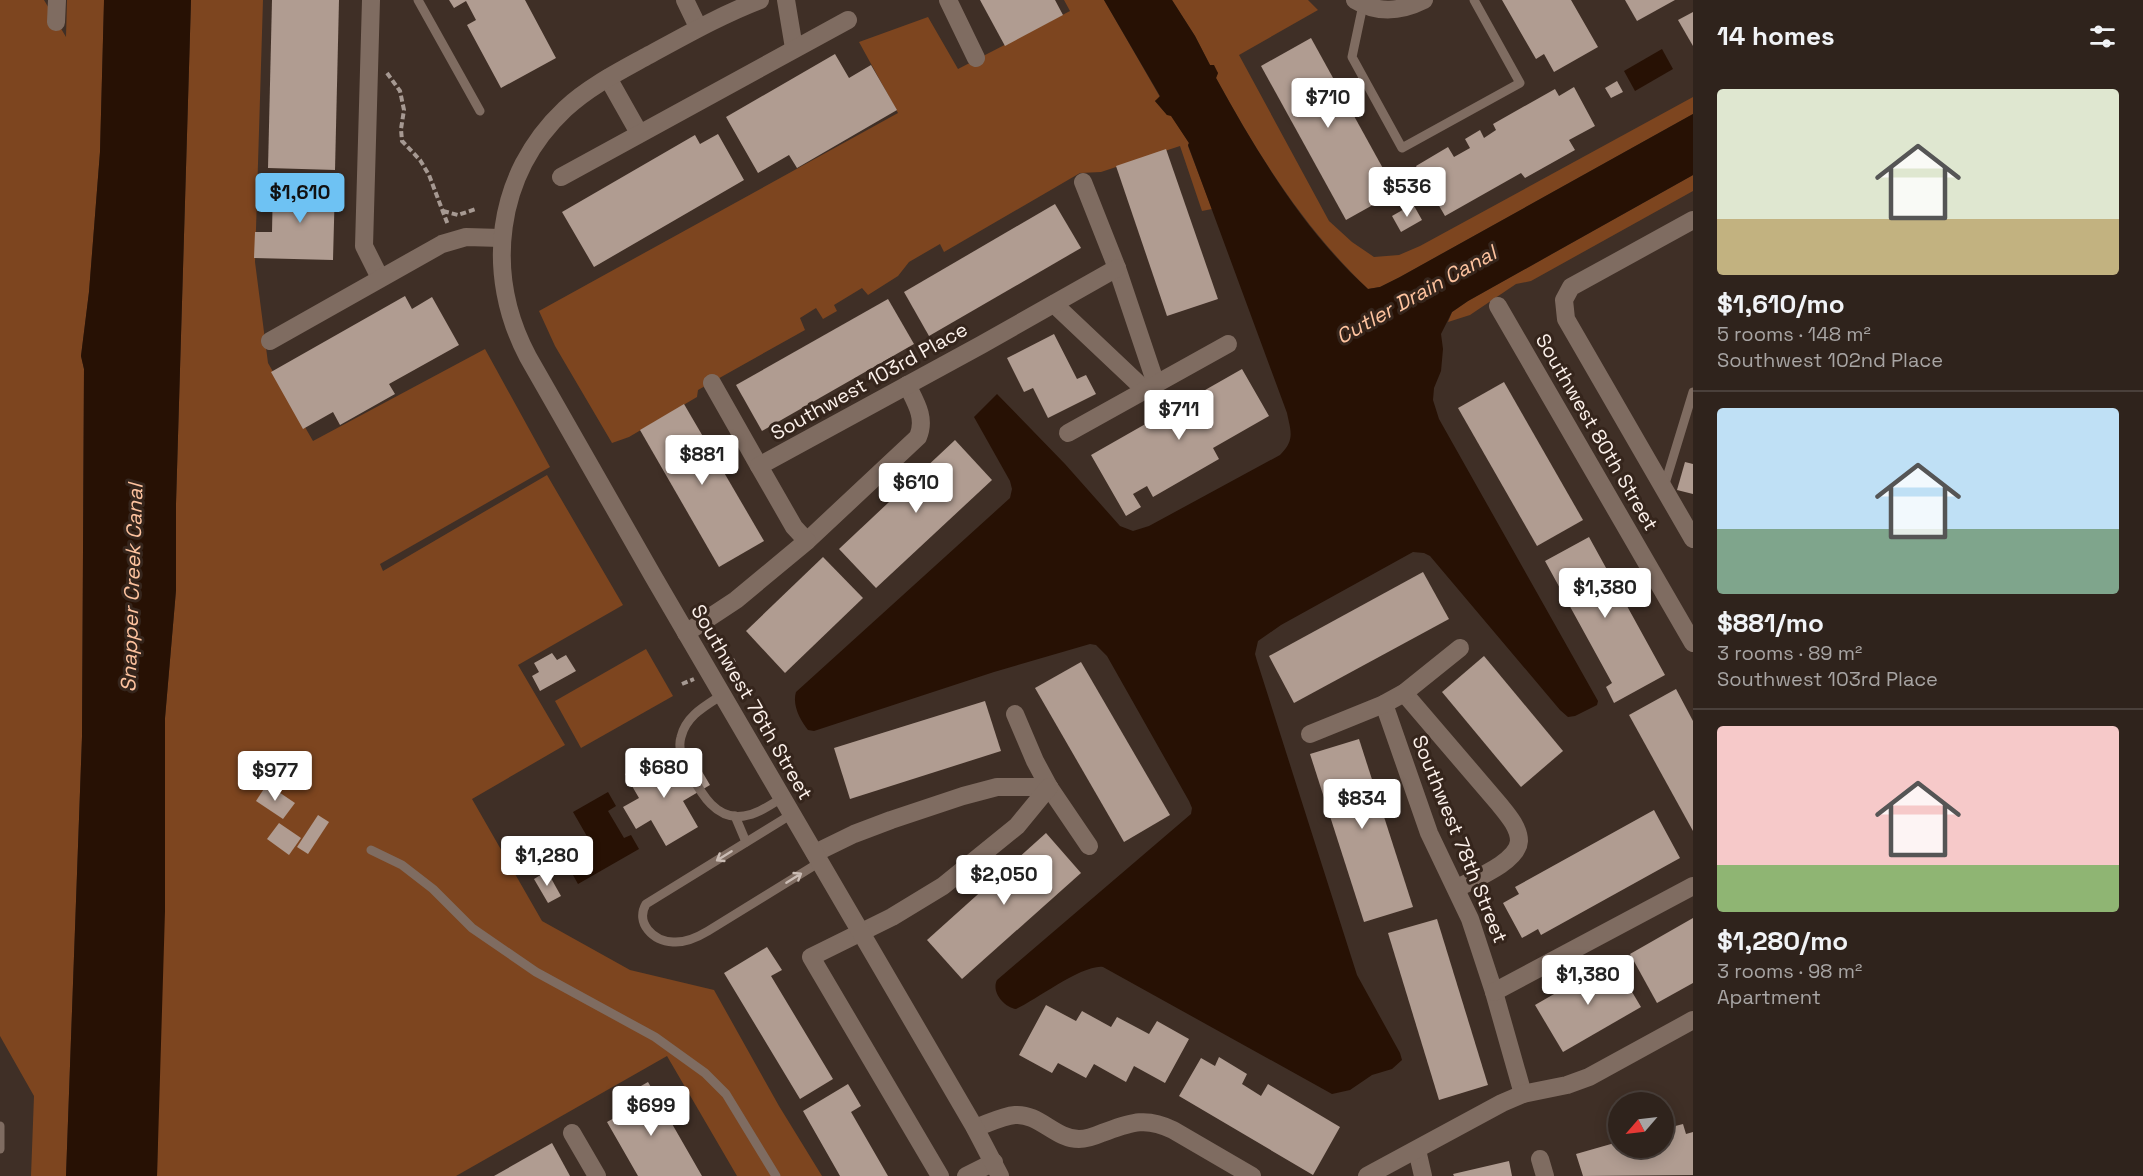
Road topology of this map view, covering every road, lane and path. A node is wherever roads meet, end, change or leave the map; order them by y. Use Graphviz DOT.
graph roads {
  1 [pos="57,0"];
  2 [pos="371,0"];
  3 [pos="418,0"];
  4 [pos="685,0"];
  5 [pos="760,0"];
  6 [pos="786,0"];
  7 [pos="948,0"];
  8 [pos="1424,0"];
  9 [pos="1474,0"];
  10 [pos="1359,2"];
  11 [pos="848,20"];
  12 [pos="56,22"];
  13 [pos="698,27"];
  14 [pos="794,48"];
  15 [pos="976,58"];
  16 [pos="383,69"];
  17 [pos="608,78"];
  18 [pos="480,111"];
  19 [pos="639,133"];
  20 [pos="561,177"];
  21 [pos="1083,182"];
  22 [pos="476,209"];
  23 [pos="443,211"];
  24 [pos="1693,220"];
  25 [pos="450,231"];
  26 [pos="501,238"];
  27 [pos="1117,268"];
  28 [pos="380,278"];
  29 [pos="1054,304"];
  30 [pos="1498,306"];
  31 [pos="270,341"];
  32 [pos="1228,344"];
  33 [pos="712,383"];
  34 [pos="907,385"];
  35 [pos="1150,387"];
  36 [pos="1693,392"];
  37 [pos="1068,434"];
  38 [pos="759,466"];
  39 [pos="1664,490"];
  40 [pos="1693,540"];
  41 [pos="807,541"];
  42 [pos="686,633"];
  43 [pos="1693,643"];
  44 [pos="1460,648"];
  45 [pos="1404,693"];
  46 [pos="722,695"];
  47 [pos="1384,704"];
  48 [pos="1015,714"];
  49 [pos="1310,734"];
  50 [pos="1049,787"];
  51 [pos="782,798"];
  52 [pos="792,814"];
  53 [pos="735,816"];
  54 [pos="746,842"];
  55 [pos="1089,846"];
  56 [pos="371,850"];
  57 [pos="817,858"];
  58 [pos="1693,886"];
  59 [pos="1457,888"];
  60 [pos="861,932"];
  61 [pos="1494,992"];
  62 [pos="1693,1020"];
  63 [pos="1523,1094"];
  64 [pos="0,1126"];
  65 [pos="975,1128"];
  66 [pos="572,1132"];
  67 [pos="0,1149"];
  68 [pos="1417,1150"];
  69 [pos="997,1169"];
  70 [pos="597,1176"];
  71 [pos="776,1176"];
  72 [pos="940,1176"];
  73 [pos="966,1176"];
  74 [pos="1252,1176"];
  75 [pos="1367,1176"];
  76 [pos="1423,1176"];
  1 -- 12 [label="street"];
  2 -- 28 [label="street"];
  3 -- 18 [label="lane"];
  4 -- 13 [label="street"];
  5 -- 13 [label="street, Southwest 76th Street"];
  6 -- 14 [label="street"];
  7 -- 15 [label="street"];
  8 -- 10 [label="street"];
  9 -- 10 [label="lane"];
  11 -- 14 [label="street"];
  13 -- 17 [label="street, Southwest 76th Street"];
  14 -- 19 [label="street"];
  16 -- 23 [label="path"];
  17 -- 19 [label="street"];
  17 -- 26 [label="street, Southwest 76th Street"];
  19 -- 20 [label="street"];
  21 -- 27 [label="street"];
  22 -- 23 [label="path"];
  23 -- 25 [label="path"];
  24 -- 39 [label="street"];
  26 -- 28 [label="street"];
  26 -- 42 [label="street, Southwest 76th Street"];
  27 -- 29 [label="street, Southwest 103rd Place"];
  27 -- 35 [label="street"];
  28 -- 31 [label="street"];
  29 -- 34 [label="street, Southwest 103rd Place"];
  29 -- 35 [label="street"];
  30 -- 43 [label="street, Southwest 80th Street"];
  32 -- 35 [label="street"];
  33 -- 38 [label="street"];
  34 -- 38 [label="street, Southwest 103rd Place"];
  34 -- 41 [label="street"];
  35 -- 37 [label="street"];
  36 -- 39 [label="lane"];
  38 -- 41 [label="street, Southwest 103rd Place"];
  39 -- 40 [label="street"];
  41 -- 42 [label="street"];
  42 -- 46 [label="street, Southwest 76th Street"];
  44 -- 45 [label="street"];
  45 -- 47 [label="street"];
  45 -- 59 [label="street"];
  46 -- 51 [label="street, Southwest 76th Street"];
  46 -- 53 [label="lane"];
  47 -- 49 [label="street"];
  47 -- 59 [label="street, Southwest 78th Street"];
  48 -- 50 [label="street"];
  50 -- 55 [label="street"];
  50 -- 57 [label="street"];
  50 -- 60 [label="street"];
  51 -- 52 [label="street, Southwest 76th Street"];
  51 -- 53 [label="lane"];
  52 -- 54 [label="lane"];
  52 -- 57 [label="street, Southwest 76th Street"];
  53 -- 54 [label="lane"];
  54 -- 57 [label="lane, one-way"];
  56 -- 71 [label="lane"];
  57 -- 60 [label="street, Southwest 76th Street"];
  58 -- 61 [label="street"];
  59 -- 61 [label="street, Southwest 78th Street"];
  60 -- 65 [label="street, Southwest 76th Street"];
  60 -- 72 [label="street"];
  61 -- 63 [label="street, Southwest 78th Street"];
  62 -- 63 [label="street"];
  63 -- 68 [label="street"];
  64 -- 67 [label="lane"];
  65 -- 69 [label="street, Southwest 76th Street"];
  65 -- 74 [label="street"];
  66 -- 70 [label="street"];
  68 -- 75 [label="street"];
  68 -- 76 [label="street"];
  69 -- 73 [label="street"];
}
